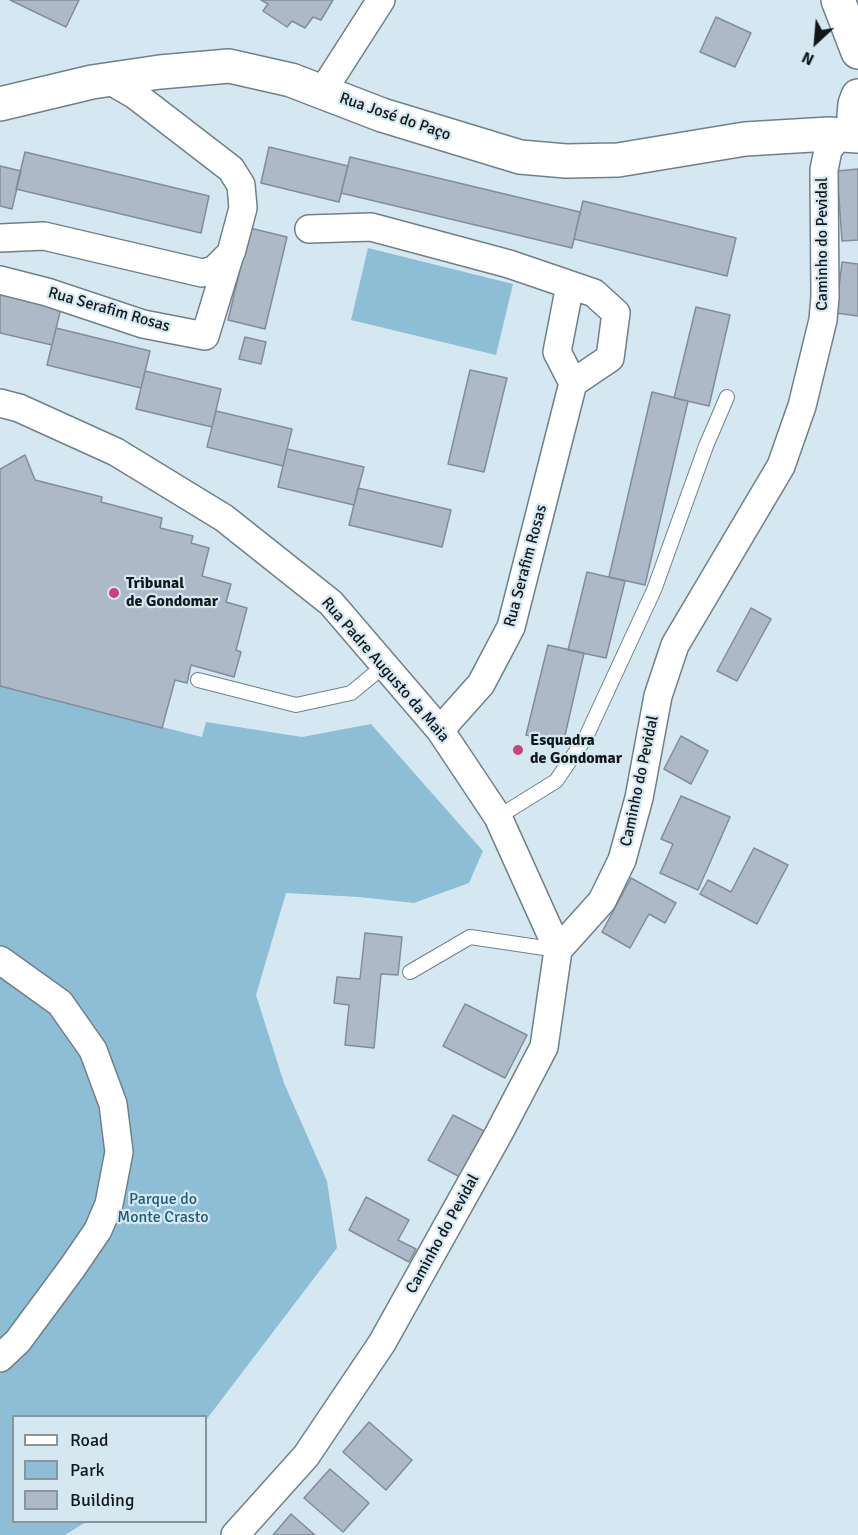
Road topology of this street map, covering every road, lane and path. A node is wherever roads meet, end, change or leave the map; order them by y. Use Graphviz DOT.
graph roads {
  1 [pos="381,0"];
  2 [pos="838,0"];
  3 [pos="855,0"];
  4 [pos="858,5"];
  5 [pos="858,52"];
  6 [pos="109,80"];
  7 [pos="322,92"];
  8 [pos="0,104"];
  9 [pos="854,120"];
  10 [pos="309,229"];
  11 [pos="0,238"];
  12 [pos="231,253"];
  13 [pos="0,280"];
  14 [pos="570,285"];
  15 [pos="573,383"];
  16 [pos="727,397"];
  17 [pos="0,403"];
  18 [pos="385,665"];
  19 [pos="198,680"];
  20 [pos="440,730"];
  21 [pos="498,817"];
  22 [pos="558,950"];
  23 [pos="0,960"];
  24 [pos="410,972"];
  25 [pos="0,1358"];
  26 [pos="235,1535"];
  1 -- 7 [label="street"];
  2 -- 5 [label="street"];
  3 -- 4 [label="street"];
  6 -- 7 [label="street, Rua José do Paço"];
  6 -- 8 [label="street, Rua José do Paço"];
  6 -- 12 [label="street, Rua Serafim Rosas"];
  7 -- 9 [label="street, Rua José do Paço"];
  9 -- 22 [label="street, Caminho do Pevidal"];
  10 -- 14 [label="street"];
  11 -- 12 [label="street"];
  12 -- 13 [label="street, Rua Serafim Rosas"];
  14 -- 15 [label="street"];
  14 -- 15 [label="street"];
  15 -- 20 [label="street, Rua Serafim Rosas"];
  16 -- 21 [label="lane"];
  17 -- 18 [label="street, Rua Padre Augusto da Maia"];
  18 -- 19 [label="lane"];
  18 -- 20 [label="street, Rua Padre Augusto da Maia"];
  20 -- 21 [label="street, Rua Padre Augusto da Maia"];
  21 -- 22 [label="street, Rua Padre Augusto da Maia"];
  22 -- 24 [label="lane"];
  22 -- 26 [label="street, Caminho do Pevidal"];
  23 -- 25 [label="street"];
}
